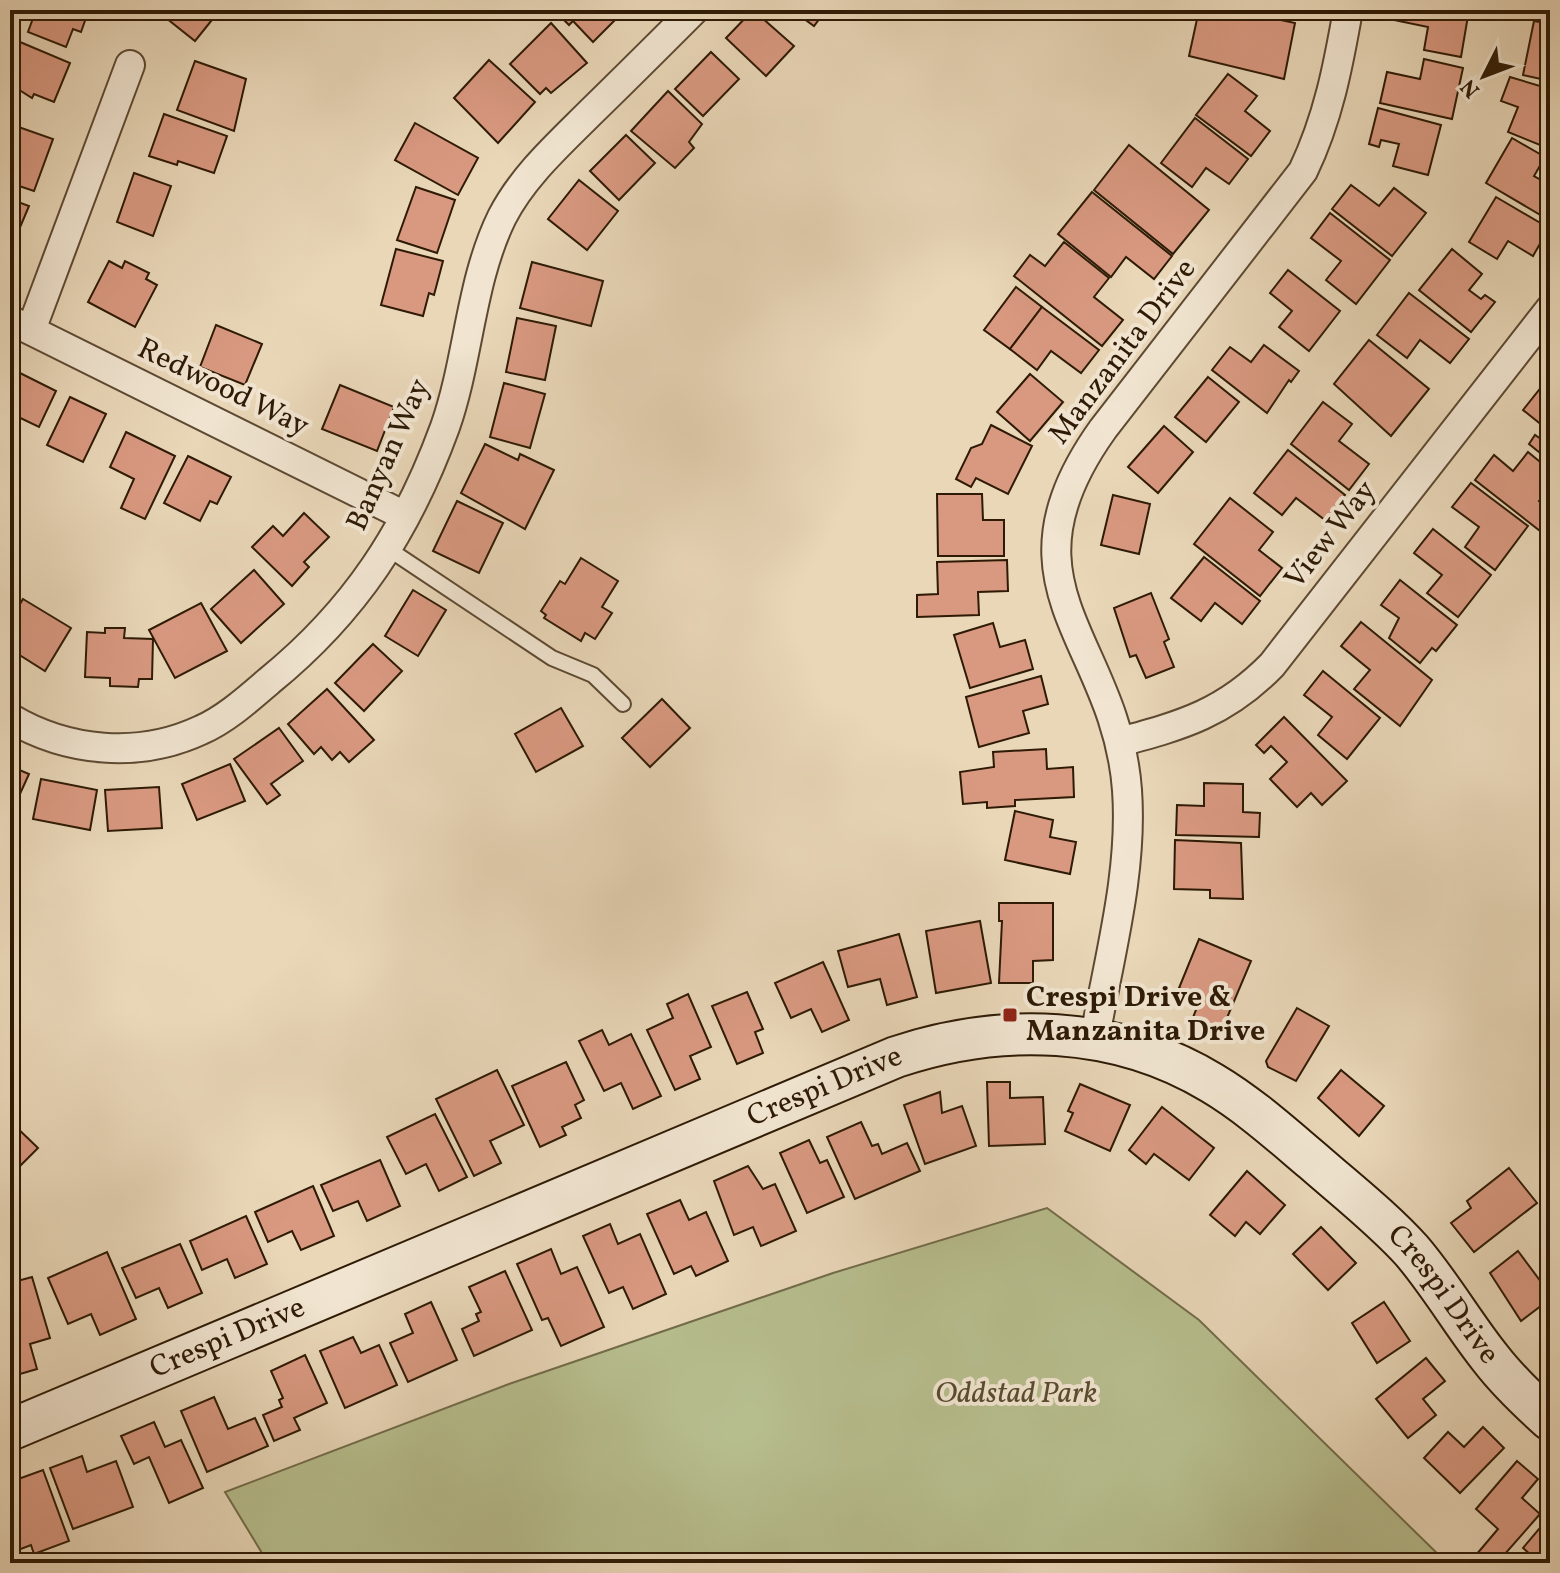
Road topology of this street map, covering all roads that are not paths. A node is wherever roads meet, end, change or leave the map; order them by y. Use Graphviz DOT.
graph roads {
  1 [pos="694,10"];
  2 [pos="1348,10"];
  3 [pos="130,65"];
  4 [pos="1550,309"];
  5 [pos="20,325"];
  6 [pos="405,516"];
  7 [pos="387,548"];
  8 [pos="623,704"];
  9 [pos="10,718"];
  10 [pos="1120,742"];
  11 [pos="1095,1037"];
  12 [pos="1550,1420"];
  13 [pos="10,1430"];
  1 -- 6 [label="street, Banyan Way"];
  2 -- 10 [label="street, Manzanita Drive"];
  3 -- 5 [label="street"];
  4 -- 10 [label="street, View Way"];
  5 -- 6 [label="street, Redwood Way"];
  6 -- 7 [label="street, Banyan Way"];
  7 -- 8 [label="lane"];
  7 -- 9 [label="street, Banyan Way"];
  10 -- 11 [label="street, Manzanita Drive"];
  11 -- 12 [label="street, Crespi Drive"];
  11 -- 13 [label="street, Crespi Drive"];
}
